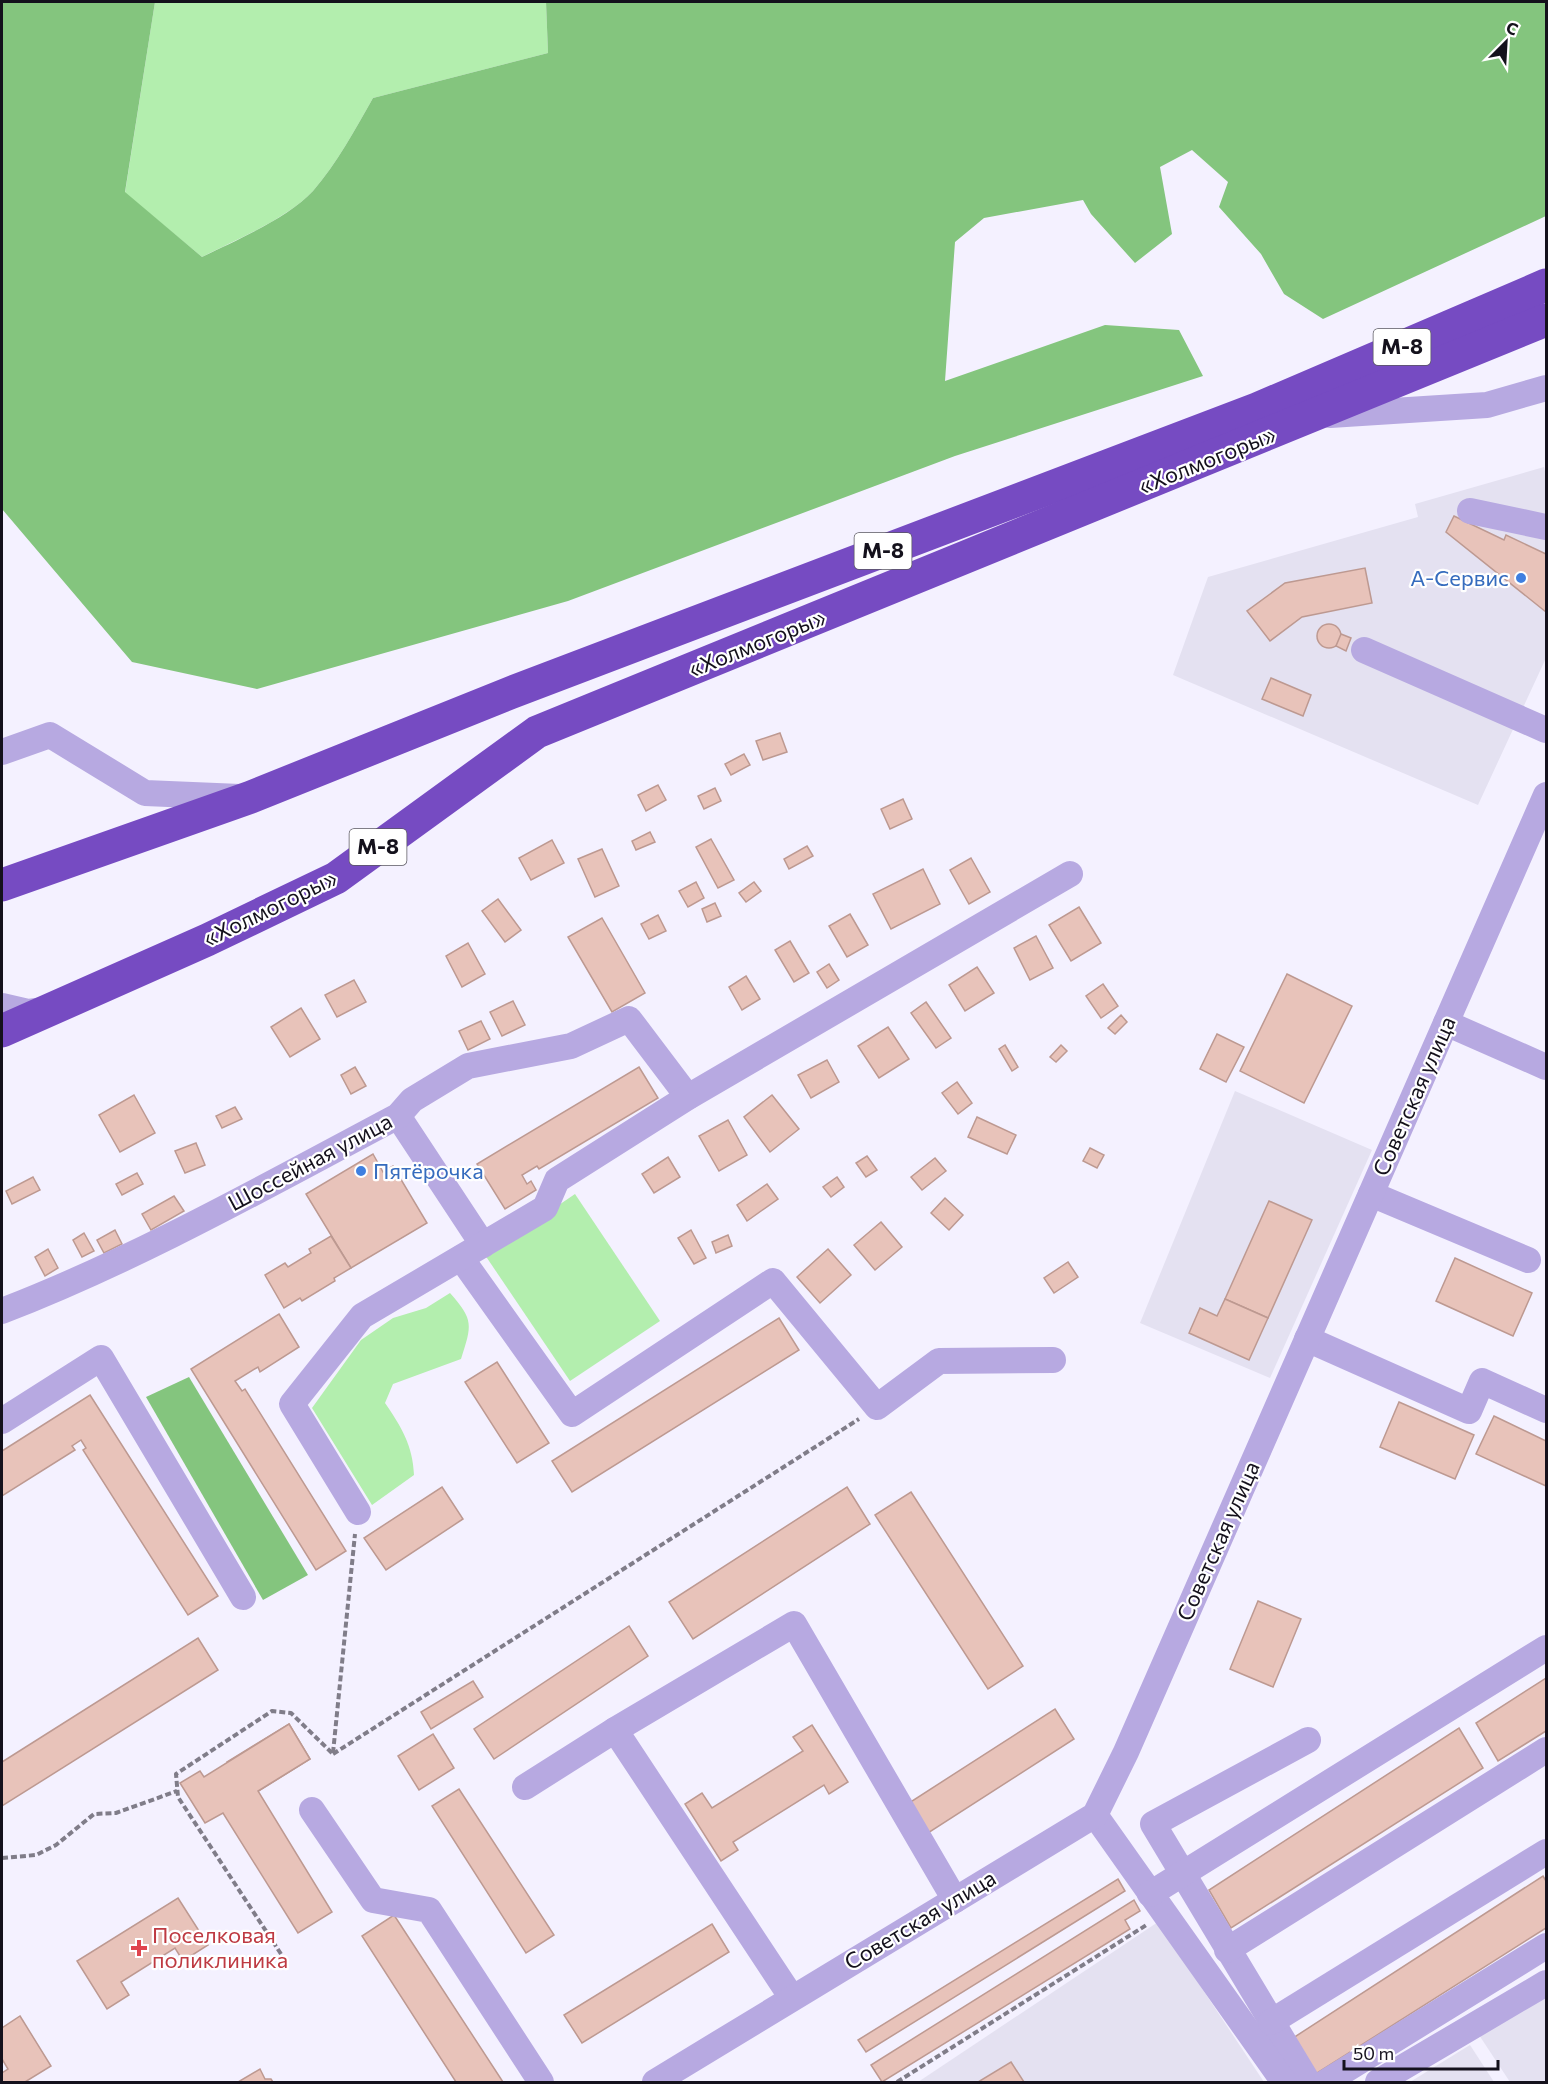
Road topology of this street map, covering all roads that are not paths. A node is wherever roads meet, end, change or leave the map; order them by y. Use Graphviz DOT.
graph roads {
  1 [pos="1546,285"];
  2 [pos="1546,320"];
  3 [pos="1546,388"];
  4 [pos="1315,416"];
  5 [pos="1470,511"];
  6 [pos="1546,526"];
  7 [pos="1364,650"];
  8 [pos="1546,730"];
  9 [pos="2,752"];
  10 [pos="1546,795"];
  11 [pos="251,797"];
  12 [pos="1070,874"];
  13 [pos="2,885"];
  14 [pos="2,1006"];
  15 [pos="57,1006"];
  16 [pos="1446,1023"];
  17 [pos="2,1030"];
  18 [pos="1546,1067"];
  19 [pos="688,1097"];
  20 [pos="398,1116"];
  21 [pos="1371,1194"];
  22 [pos="483,1245"];
  23 [pos="461,1258"];
  24 [pos="1528,1260"];
  25 [pos="2,1311"];
  26 [pos="1307,1339"];
  27 [pos="1053,1360"];
  28 [pos="1546,1410"];
  29 [pos="2,1420"];
  30 [pos="358,1512"];
  31 [pos="243,1597"];
  32 [pos="1546,1648"];
  33 [pos="615,1730"];
  34 [pos="1308,1740"];
  35 [pos="1546,1750"];
  36 [pos="525,1787"];
  37 [pos="312,1810"];
  38 [pos="1095,1815"];
  39 [pos="1546,1852"];
  40 [pos="1182,1874"];
  41 [pos="956,1900"];
  42 [pos="1157,1903"];
  43 [pos="1546,1946"];
  44 [pos="1227,1950"];
  45 [pos="1546,1983"];
  46 [pos="792,1998"];
  47 [pos="1271,2022"];
  48 [pos="541,2082"];
  49 [pos="656,2082"];
  50 [pos="1284,2082"];
  51 [pos="1308,2082"];
  52 [pos="1326,2082"];
  53 [pos="1378,2082"];
  1 -- 11 [label="highway, «Холмогоры» / М-8"];
  2 -- 4 [label="highway, «Холмогоры» / М-8"];
  3 -- 4 [label="street"];
  4 -- 15 [label="highway, «Холмогоры» / М-8"];
  5 -- 6 [label="street"];
  7 -- 8 [label="street"];
  9 -- 11 [label="street"];
  10 -- 16 [label="street, Советская улица"];
  11 -- 13 [label="highway, «Холмогоры» / М-8"];
  12 -- 19 [label="street"];
  14 -- 15 [label="street"];
  15 -- 17 [label="highway, «Холмогоры» / М-8"];
  16 -- 18 [label="street"];
  16 -- 21 [label="street, Советская улица"];
  19 -- 20 [label="street, Шоссейная улица"];
  19 -- 22 [label="street"];
  20 -- 22 [label="street"];
  20 -- 25 [label="street, Шоссейная улица"];
  21 -- 24 [label="street"];
  21 -- 26 [label="street, Советская улица"];
  22 -- 23 [label="street"];
  23 -- 27 [label="street"];
  23 -- 30 [label="street"];
  26 -- 28 [label="street"];
  26 -- 38 [label="street, Советская улица"];
  29 -- 31 [label="street"];
  32 -- 40 [label="street"];
  33 -- 36 [label="street"];
  33 -- 41 [label="street"];
  33 -- 46 [label="street"];
  34 -- 40 [label="street"];
  35 -- 44 [label="street"];
  37 -- 48 [label="street"];
  38 -- 41 [label="street, Советская улица"];
  38 -- 42 [label="street"];
  39 -- 47 [label="street"];
  40 -- 42 [label="street"];
  40 -- 44 [label="street"];
  41 -- 46 [label="street, Советская улица"];
  42 -- 50 [label="street"];
  43 -- 52 [label="street"];
  44 -- 47 [label="street"];
  45 -- 53 [label="street"];
  46 -- 49 [label="street, Советская улица"];
  47 -- 51 [label="street"];
}
